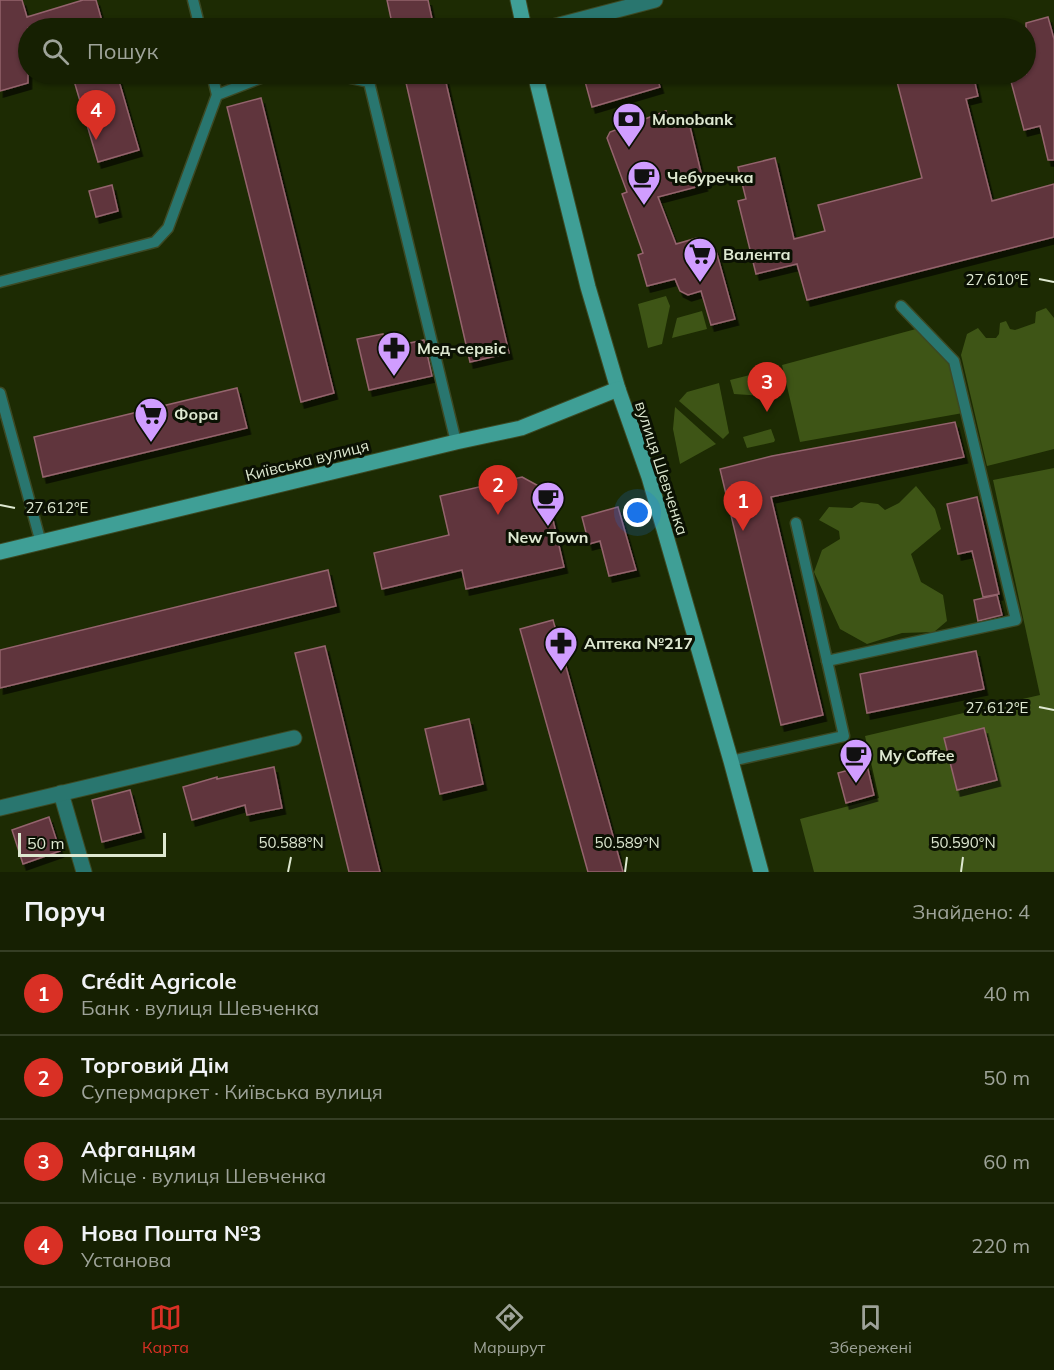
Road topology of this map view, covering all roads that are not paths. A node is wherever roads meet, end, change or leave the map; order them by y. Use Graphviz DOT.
graph roads {
  1 [pos="193,0"];
  2 [pos="518,0"];
  3 [pos="655,0"];
  4 [pos="198,18"];
  5 [pos="522,18"];
  6 [pos="586,18"];
  7 [pos="214,84"];
  8 [pos="245,84"];
  9 [pos="369,84"];
  10 [pos="537,84"];
  11 [pos="217,95"];
  12 [pos="0,282"];
  13 [pos="901,306"];
  14 [pos="618,389"];
  15 [pos="0,393"];
  16 [pos="456,442"];
  17 [pos="796,523"];
  18 [pos="41,543"];
  19 [pos="0,552"];
  20 [pos="827,661"];
  21 [pos="294,738"];
  22 [pos="731,761"];
  23 [pos="61,793"];
  24 [pos="0,808"];
  25 [pos="84,872"];
  26 [pos="761,872"];
  1 -- 4 [label="lane"];
  2 -- 5 [label="main road"];
  3 -- 6 [label="street"];
  7 -- 11 [label="lane"];
  8 -- 11 [label="lane"];
  9 -- 16 [label="lane"];
  10 -- 14 [label="main road, вулиця Шевченка"];
  11 -- 12 [label="lane"];
  13 -- 20 [label="lane"];
  14 -- 16 [label="main road, Київська вулиця"];
  14 -- 22 [label="main road, вулиця Шевченка"];
  15 -- 18 [label="lane"];
  16 -- 18 [label="main road, Київська вулиця"];
  17 -- 20 [label="lane"];
  18 -- 19 [label="main road, Київська вулиця"];
  20 -- 22 [label="lane"];
  21 -- 23 [label="street"];
  22 -- 26 [label="main road, вулиця Шевченка"];
  23 -- 24 [label="street"];
  23 -- 25 [label="street"];
}
